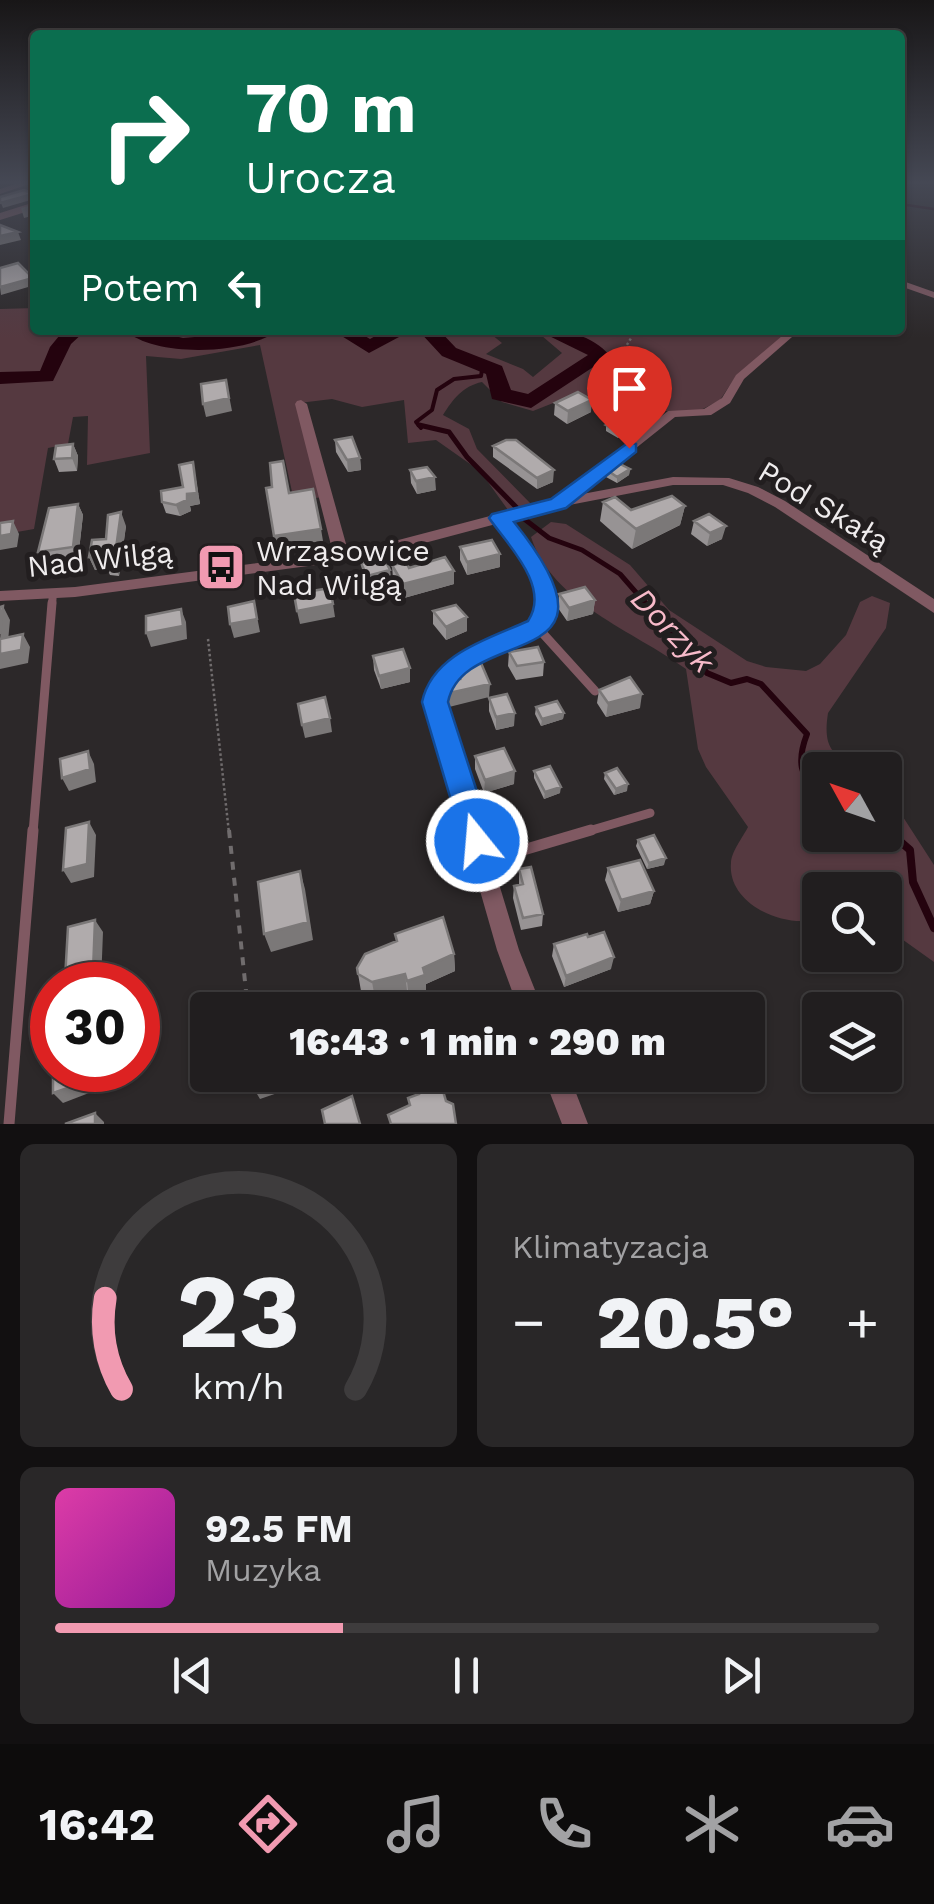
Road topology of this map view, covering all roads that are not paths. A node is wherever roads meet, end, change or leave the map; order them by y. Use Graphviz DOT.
graph roads {
  1 [pos="905,285"];
  2 [pos="934,295"];
  3 [pos="789,335"];
  4 [pos="301,404"];
  5 [pos="558,504"];
  6 [pos="500,518"];
  7 [pos="342,558"];
  8 [pos="52,593"];
  9 [pos="0,596"];
  10 [pos="934,607"];
  11 [pos="537,627"];
  12 [pos="595,692"];
  13 [pos="650,813"];
  14 [pos="483,862"];
  15 [pos="525,992"];
  16 [pos="563,1092"];
  17 [pos="10,1124"];
  18 [pos="575,1124"];
  1 -- 2 [label="street"];
  3 -- 5 [label="street"];
  4 -- 7 [label="street"];
  5 -- 6 [label="street, Pod Skałą"];
  5 -- 10 [label="street, Pod Skałą"];
  6 -- 7 [label="street, Nad Wilgą"];
  6 -- 11 [label="street"];
  7 -- 8 [label="street, Nad Wilgą"];
  8 -- 9 [label="street, Nad Wilgą"];
  8 -- 17 [label="lane"];
  11 -- 12 [label="lane"];
  11 -- 14 [label="street"];
  13 -- 14 [label="lane"];
  14 -- 15 [label="street"];
  16 -- 18 [label="street"];
}
